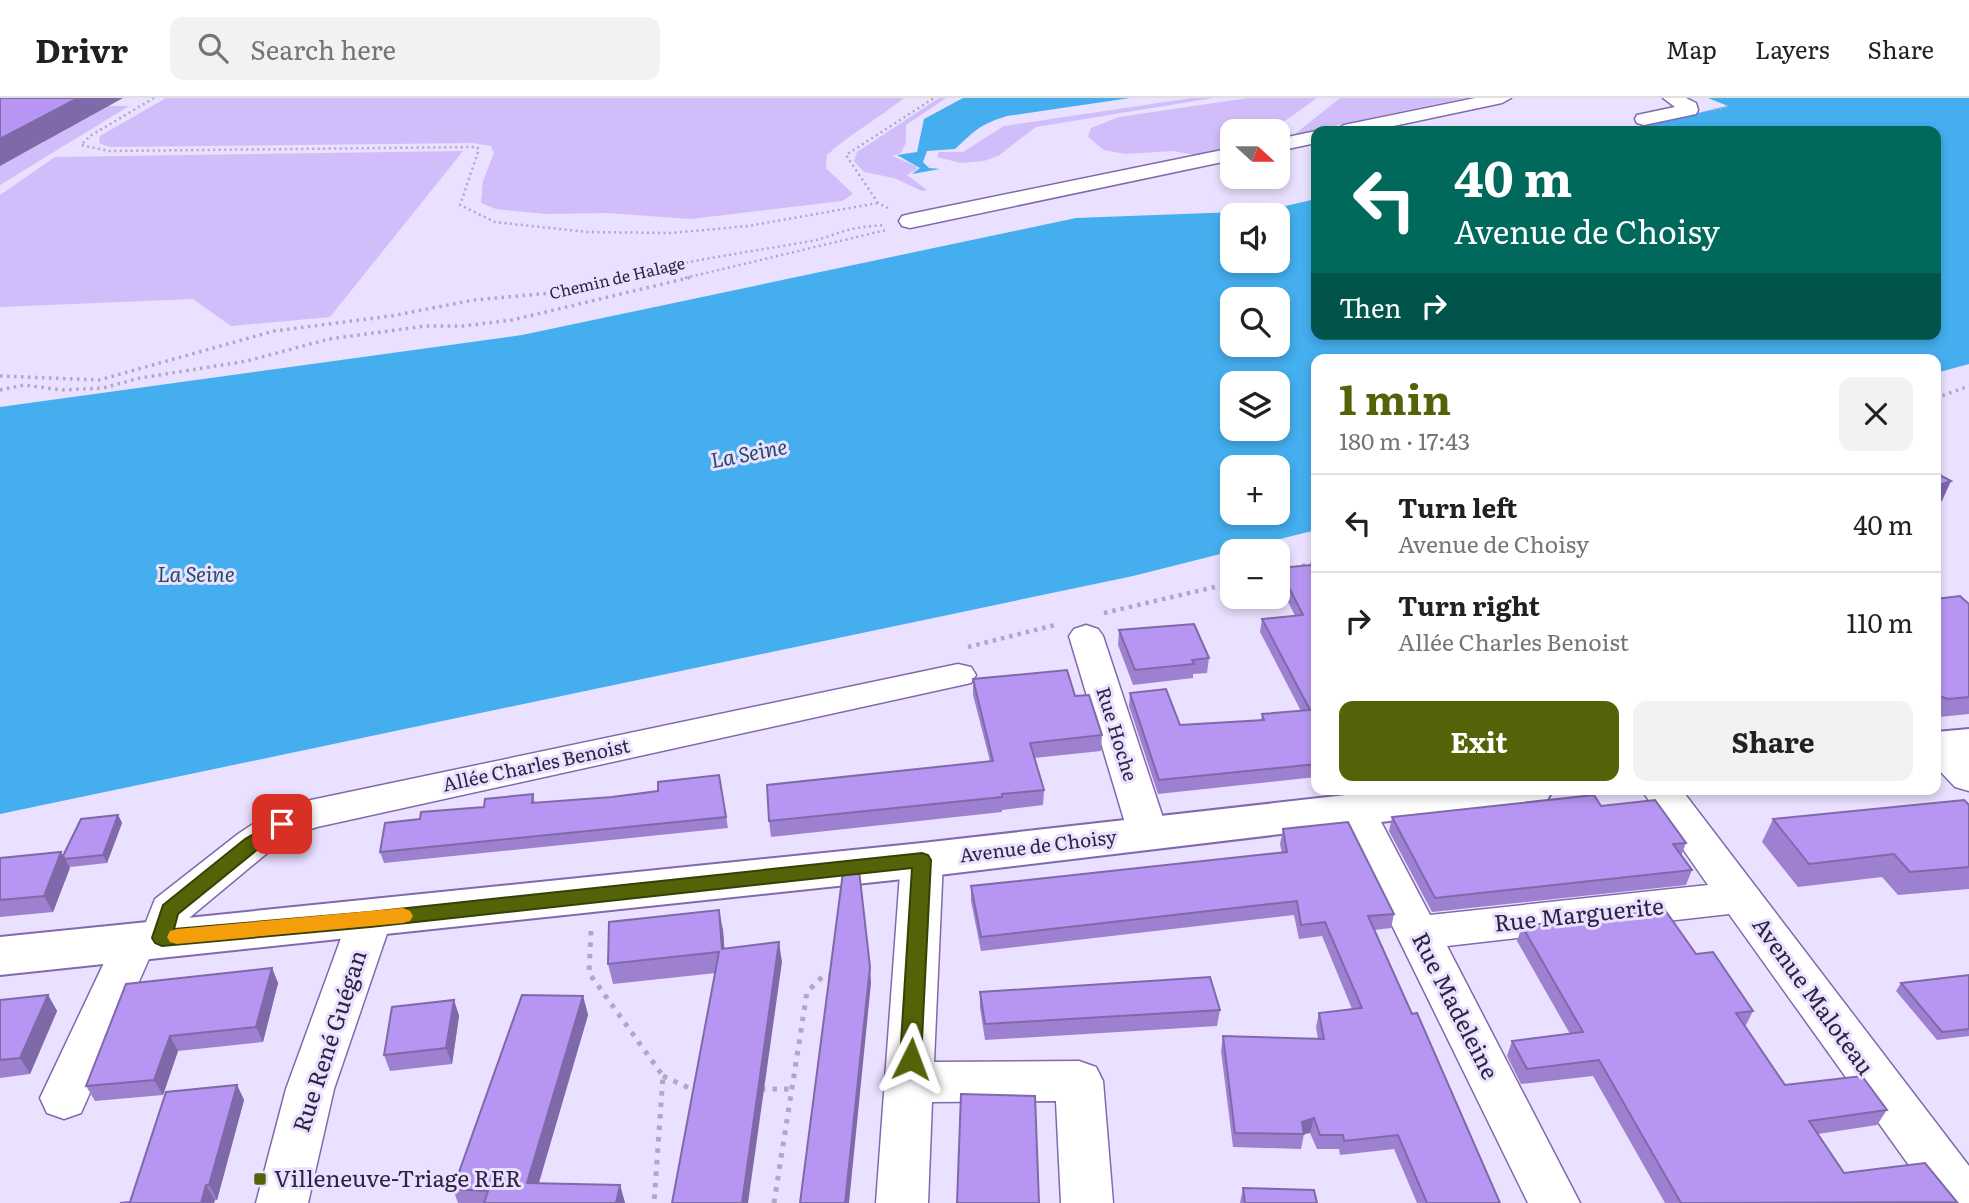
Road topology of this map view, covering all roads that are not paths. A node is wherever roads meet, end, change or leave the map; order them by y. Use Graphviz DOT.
graph roads {
  1 [pos="1502,98"];
  2 [pos="1672,98"];
  3 [pos="1644,119"];
  4 [pos="1367,126"];
  5 [pos="1311,138"];
  6 [pos="1290,142"];
  7 [pos="1220,157"];
  8 [pos="910,220"];
  9 [pos="1086,636"];
  10 [pos="958,675"];
  11 [pos="1944,745"];
  12 [pos="1969,778"];
  13 [pos="1479,795"];
  14 [pos="1665,795"];
  15 [pos="1355,809"];
  16 [pos="1148,833"];
  17 [pos="922,860"];
  18 [pos="1740,897"];
  19 [pos="370,919"];
  20 [pos="1418,933"];
  21 [pos="148,939"];
  22 [pos="0,956"];
  23 [pos="909,1082"];
  24 [pos="64,1098"];
  25 [pos="282,1203"];
  26 [pos="902,1203"];
  27 [pos="1087,1203"];
  28 [pos="1554,1203"];
  29 [pos="1966,1203"];
  1 -- 4 [label="street"];
  2 -- 3 [label="street"];
  5 -- 6 [label="street"];
  7 -- 8 [label="street"];
  9 -- 16 [label="street, Rue Hoche"];
  10 -- 21 [label="street, Allée Charles Benoist"];
  11 -- 12 [label="street"];
  13 -- 15 [label="main road, Avenue de Choisy"];
  14 -- 18 [label="street, Avenue Maloteau"];
  15 -- 16 [label="main road, Avenue de Choisy"];
  15 -- 20 [label="street, Rue Madeleine"];
  16 -- 17 [label="main road, Avenue de Choisy"];
  17 -- 19 [label="main road, Avenue de Choisy"];
  17 -- 23 [label="street"];
  18 -- 20 [label="street, Rue Marguerite"];
  18 -- 29 [label="street, Avenue Maloteau"];
  19 -- 21 [label="main road, Avenue de Choisy"];
  19 -- 25 [label="street, Rue René Guégan"];
  20 -- 28 [label="street, Rue Madeleine"];
  21 -- 22 [label="main road, Avenue de Choisy"];
  21 -- 24 [label="street, Allée Charles Benoist"];
  23 -- 26 [label="street"];
  23 -- 27 [label="street"];
}
